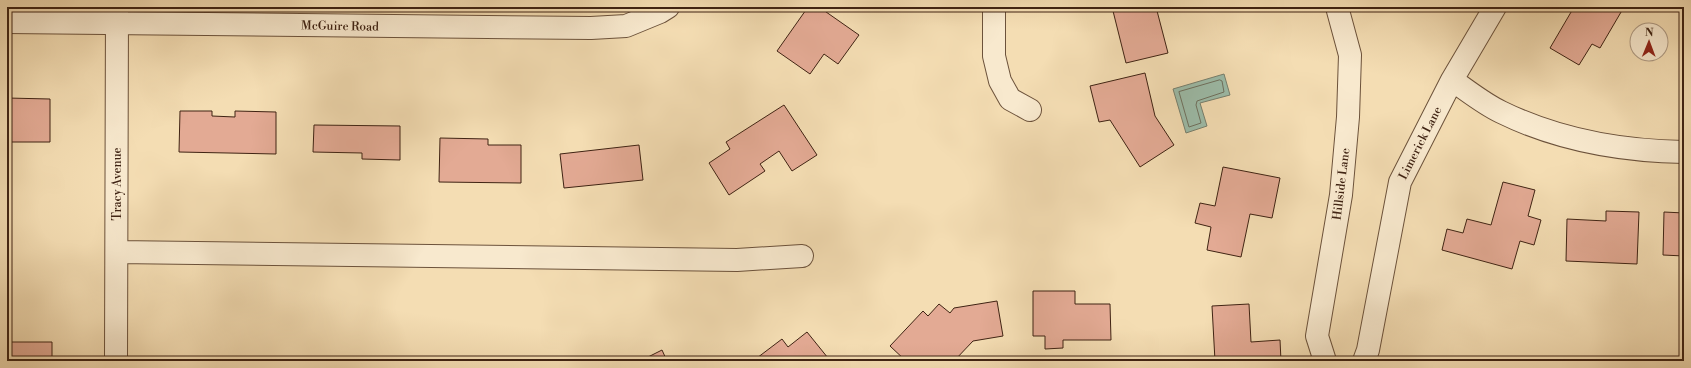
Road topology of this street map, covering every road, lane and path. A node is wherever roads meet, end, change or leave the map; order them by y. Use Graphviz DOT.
graph roads {
  1 [pos="668,7"];
  2 [pos="994,7"];
  3 [pos="1337,7"];
  4 [pos="1495,7"];
  5 [pos="117,15"];
  6 [pos="7,22"];
  7 [pos="1452,80"];
  8 [pos="1030,110"];
  9 [pos="1684,152"];
  10 [pos="116,252"];
  11 [pos="802,256"];
  12 [pos="116,361"];
  13 [pos="1325,361"];
  14 [pos="1364,361"];
  1 -- 5 [label="street, McGuire Road"];
  2 -- 8 [label="street"];
  3 -- 13 [label="street, Hillside Lane"];
  4 -- 7 [label="street, Limerick Lane"];
  5 -- 6 [label="street, McGuire Road"];
  5 -- 10 [label="street, Tracy Avenue"];
  7 -- 9 [label="street"];
  7 -- 14 [label="street, Limerick Lane"];
  10 -- 11 [label="street"];
  10 -- 12 [label="street, Tracy Avenue"];
}
